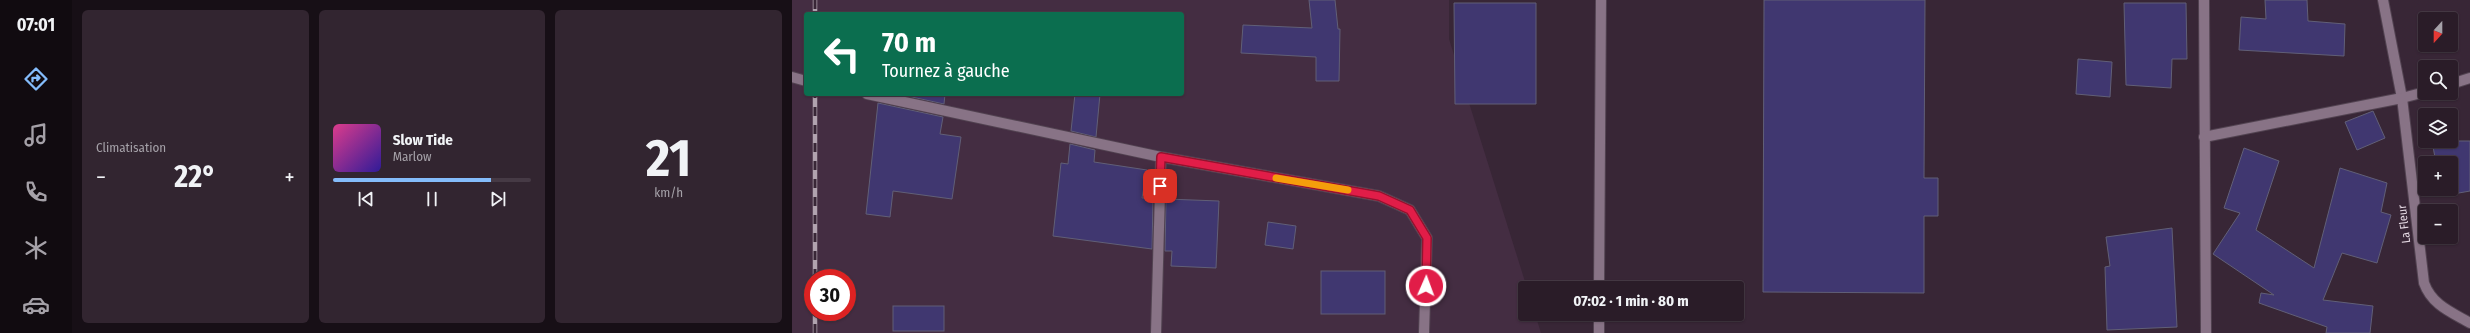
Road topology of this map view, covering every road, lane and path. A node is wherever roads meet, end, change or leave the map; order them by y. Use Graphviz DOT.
graph roads {
  1 [pos="1601,0"];
  2 [pos="2204,0"];
  3 [pos="2383,0"];
  4 [pos="792,78"];
  5 [pos="2470,78"];
  6 [pos="804,81"];
  7 [pos="2458,82"];
  8 [pos="2418,94"];
  9 [pos="876,96"];
  10 [pos="2402,98"];
  11 [pos="2204,137"];
  12 [pos="1161,157"];
  13 [pos="1599,281"];
  14 [pos="1599,321"];
  15 [pos="2470,323"];
  16 [pos="1156,333"];
  17 [pos="1424,333"];
  18 [pos="1598,333"];
  19 [pos="2206,333"];
  1 -- 13 [label="street"];
  2 -- 11 [label="street"];
  3 -- 10 [label="street, La Fleur"];
  4 -- 6 [label="street"];
  5 -- 7 [label="street"];
  8 -- 10 [label="street"];
  9 -- 12 [label="street"];
  10 -- 11 [label="street"];
  10 -- 15 [label="street, La Fleur"];
  11 -- 19 [label="street"];
  12 -- 16 [label="street"];
  12 -- 17 [label="street"];
  14 -- 18 [label="street"];
}
